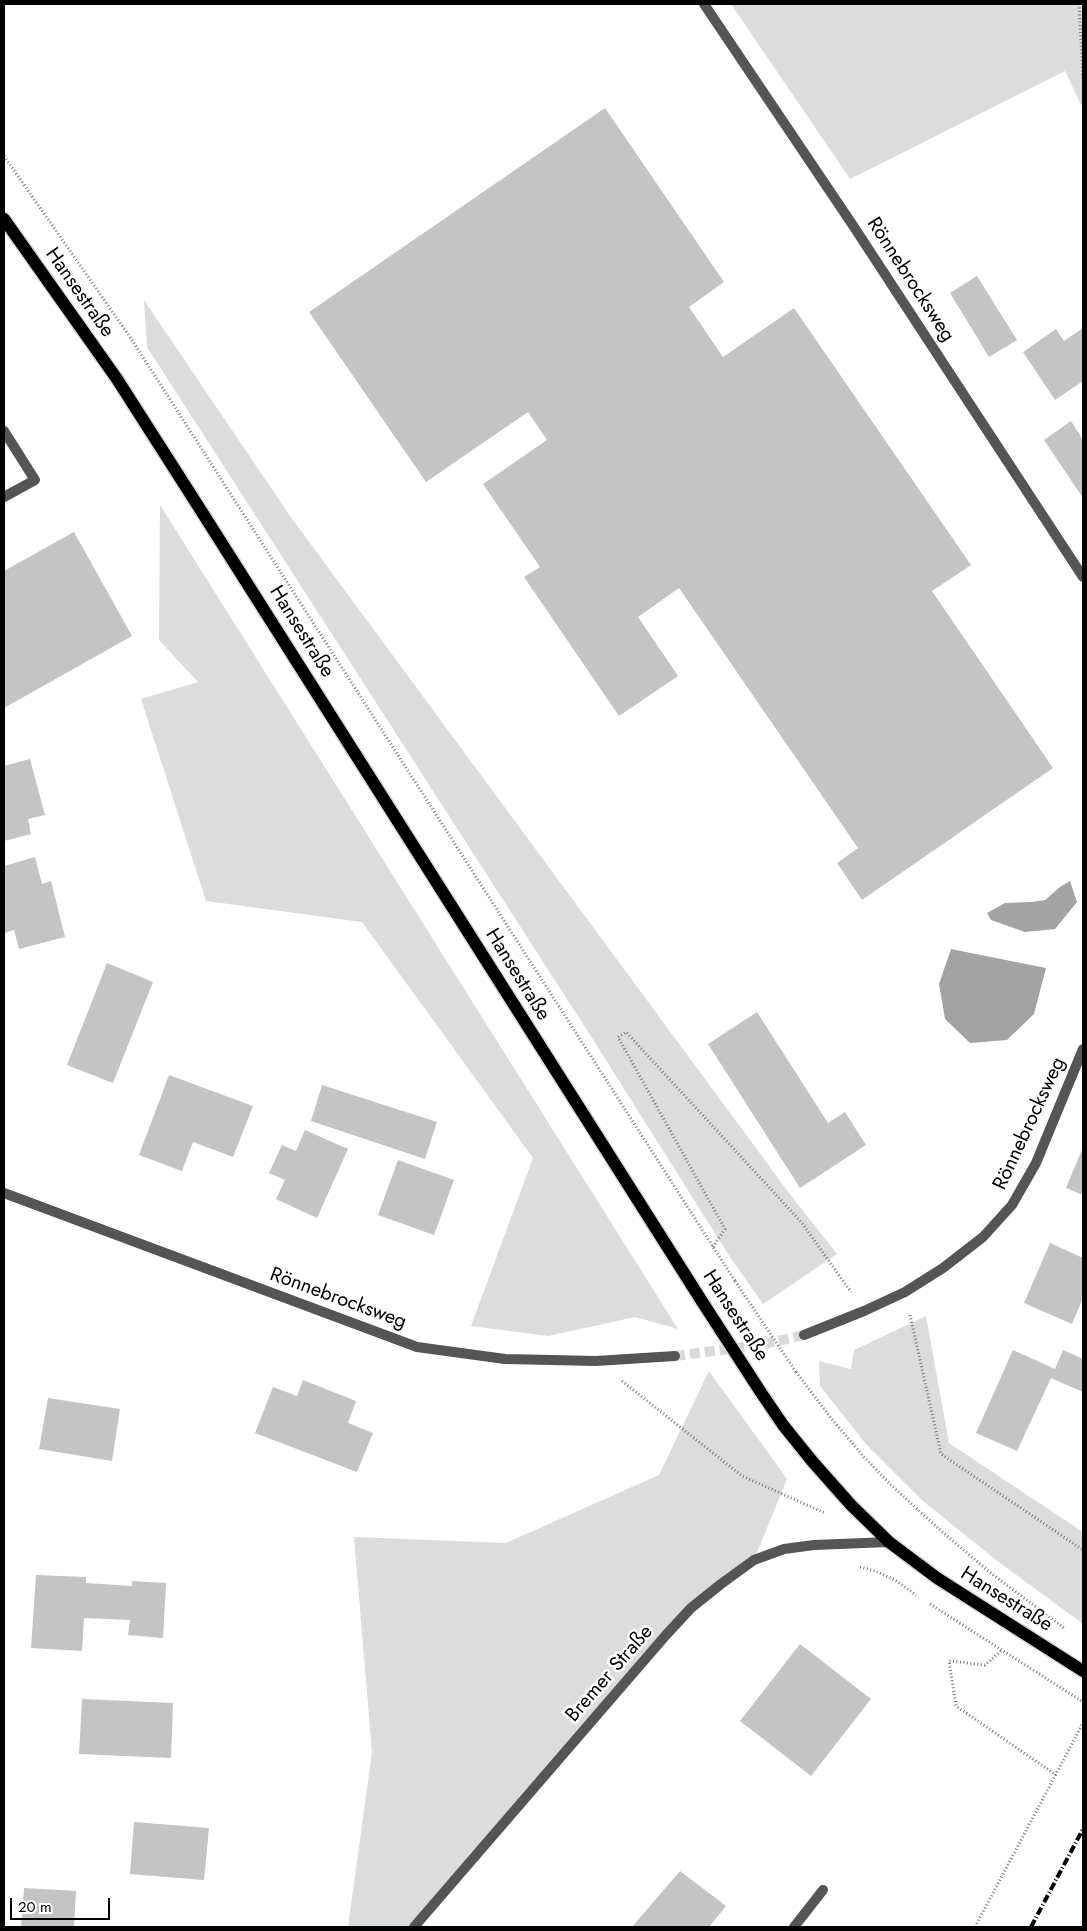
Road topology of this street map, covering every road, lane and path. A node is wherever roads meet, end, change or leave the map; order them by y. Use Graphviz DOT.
graph roads {
  1 [pos="704,4"];
  2 [pos="1079,4"];
  3 [pos="1083,78"];
  4 [pos="4,156"];
  5 [pos="4,219"];
  6 [pos="4,431"];
  7 [pos="4,497"];
  8 [pos="1083,577"];
  9 [pos="1083,1049"];
  10 [pos="4,1193"];
  11 [pos="713,1247"];
  12 [pos="905,1292"];
  13 [pos="864,1311"];
  14 [pos="804,1335"];
  15 [pos="675,1356"];
  16 [pos="596,1361"];
  17 [pos="828,1515"];
  18 [pos="889,1542"];
  19 [pos="1083,1550"];
  20 [pos="854,1565"];
  21 [pos="917,1596"];
  22 [pos="924,1600"];
  23 [pos="1070,1632"];
  24 [pos="1001,1651"];
  25 [pos="1083,1671"];
  26 [pos="1083,1702"];
  27 [pos="1083,1723"];
  28 [pos="1056,1775"];
  29 [pos="823,1890"];
  30 [pos="414,1927"];
  31 [pos="794,1927"];
  32 [pos="974,1927"];
  1 -- 8 [label="street, Rönnebrocksweg"];
  2 -- 3 [label="path"];
  4 -- 11 [label="path"];
  5 -- 18 [label="main road, Hansestraße, bridge"];
  6 -- 7 [label="street"];
  9 -- 12 [label="street, Rönnebrocksweg"];
  10 -- 16 [label="street, Rönnebrocksweg"];
  11 -- 13 [label="path"];
  11 -- 23 [label="path, bridge"];
  12 -- 13 [label="street, Rönnebrocksweg"];
  12 -- 19 [label="path"];
  13 -- 14 [label="street, Rönnebrocksweg"];
  15 -- 16 [label="street, Rönnebrocksweg"];
  16 -- 17 [label="path"];
  18 -- 25 [label="main road, Hansestraße"];
  18 -- 30 [label="street, Bremer Straße"];
  20 -- 21 [label="path"];
  22 -- 24 [label="path"];
  24 -- 26 [label="path"];
  24 -- 28 [label="path"];
  27 -- 28 [label="path"];
  28 -- 32 [label="path"];
  29 -- 31 [label="street"];
}
